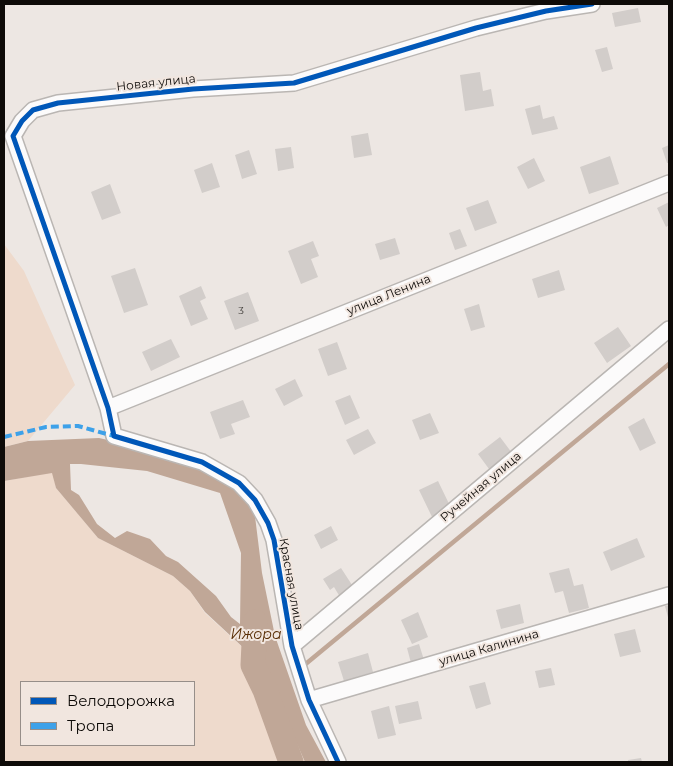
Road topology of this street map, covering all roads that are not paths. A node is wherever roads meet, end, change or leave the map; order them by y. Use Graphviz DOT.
graph roads {
  1 [pos="592,4"];
  2 [pos="669,184"];
  3 [pos="669,329"];
  4 [pos="108,408"];
  5 [pos="669,595"];
  6 [pos="292,646"];
  7 [pos="309,700"];
  8 [pos="338,762"];
  1 -- 4 [label="street, Новая улица"];
  2 -- 4 [label="street, улица Ленина"];
  3 -- 6 [label="street, Ручейная улица"];
  4 -- 6 [label="street, Красная улица"];
  5 -- 7 [label="street, улица Калинина"];
  6 -- 7 [label="street, Красная улица"];
  7 -- 8 [label="street, Красная улица"];
}
